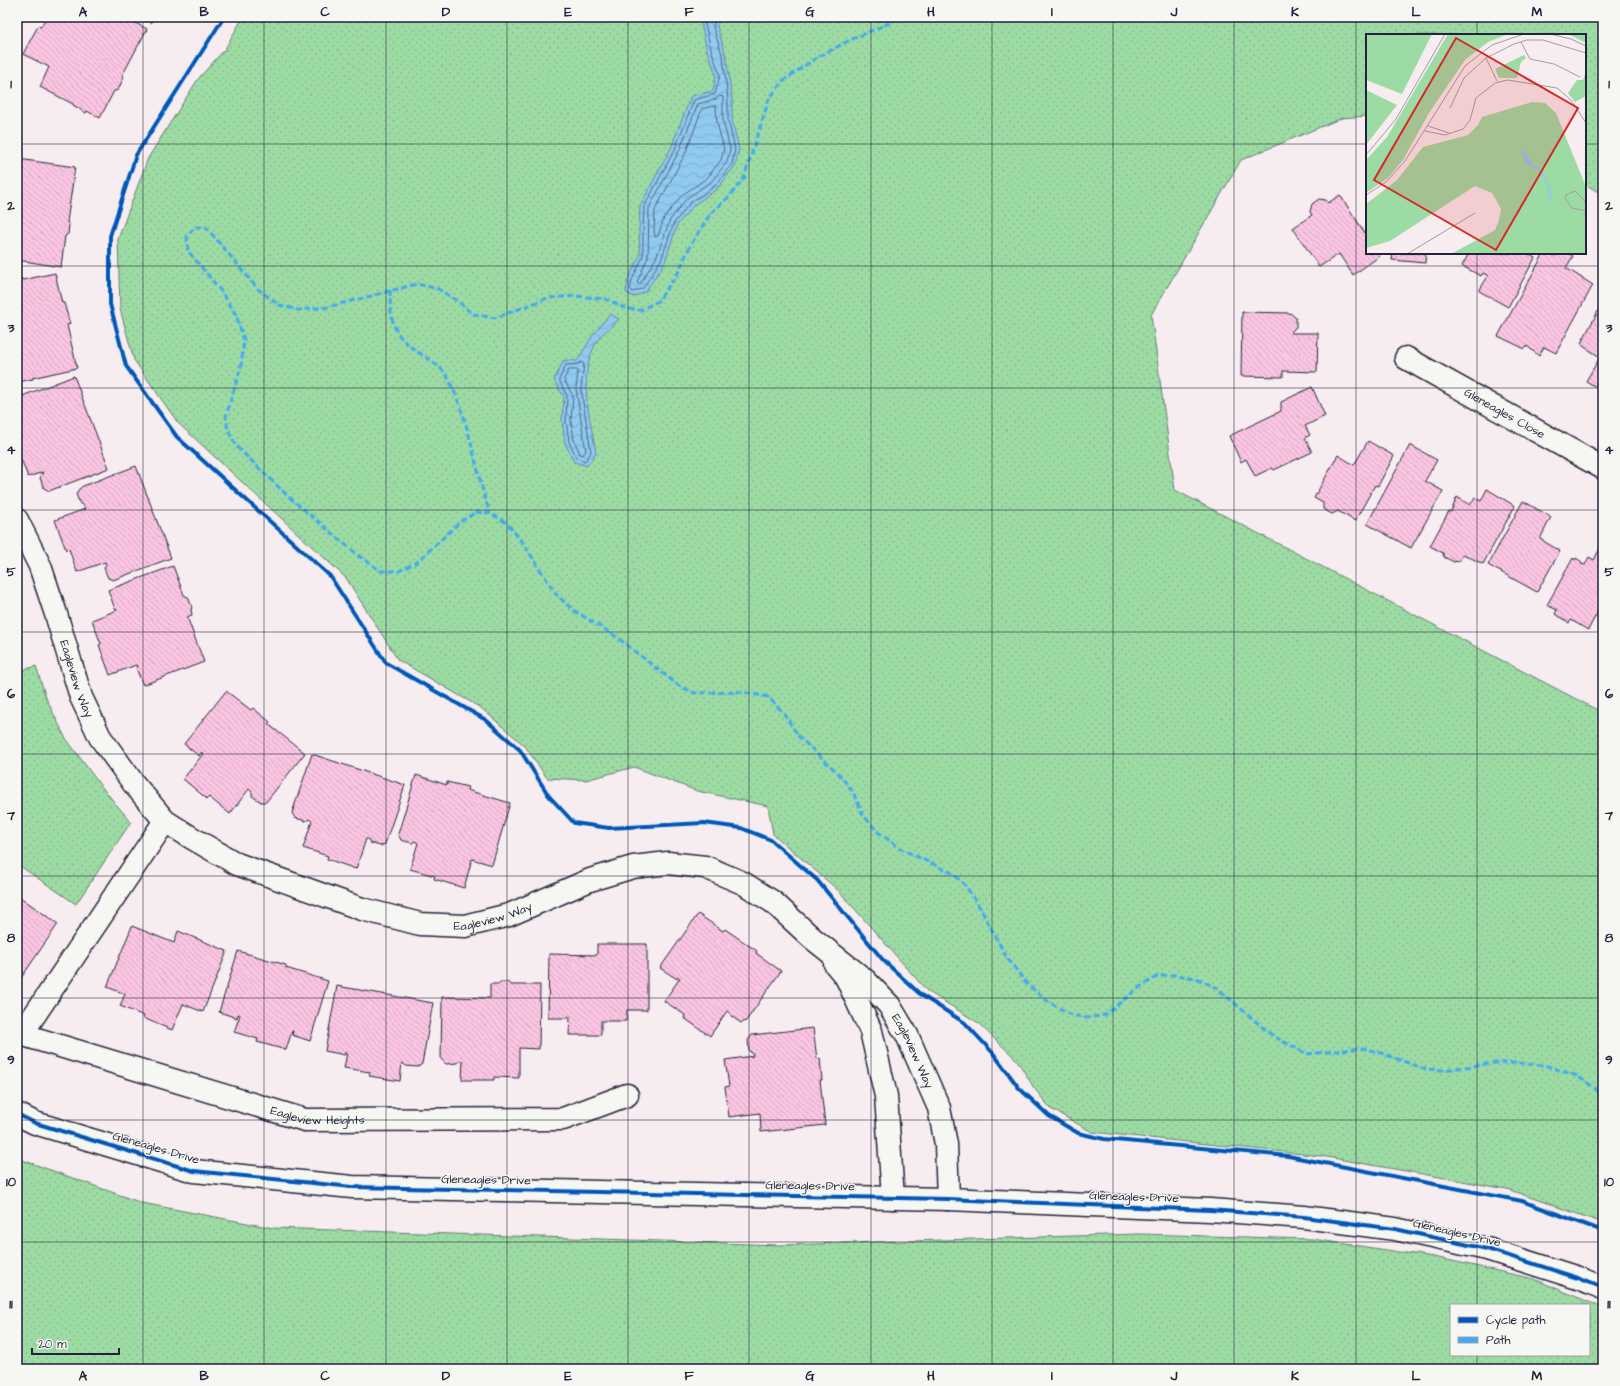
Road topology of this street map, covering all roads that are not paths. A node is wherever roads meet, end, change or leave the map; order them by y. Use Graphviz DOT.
graph roads {
  1 [pos="1406,358"];
  2 [pos="1603,468"];
  3 [pos="17,520"];
  4 [pos="165,821"];
  5 [pos="812,938"];
  6 [pos="19,1034"];
  7 [pos="627,1095"];
  8 [pos="17,1114"];
  9 [pos="893,1198"];
  10 [pos="948,1199"];
  11 [pos="1603,1288"];
  1 -- 2 [label="street, Gleneagles Close"];
  3 -- 4 [label="street, Eagleview Way"];
  4 -- 5 [label="street, Eagleview Way"];
  4 -- 6 [label="street"];
  5 -- 9 [label="street, Eagleview Way"];
  5 -- 10 [label="street, Eagleview Way"];
  6 -- 7 [label="street, Eagleview Heights"];
  8 -- 9 [label="street, Gleneagles Drive"];
  9 -- 10 [label="street, Gleneagles Drive"];
  10 -- 11 [label="street, Gleneagles Drive"];
}
